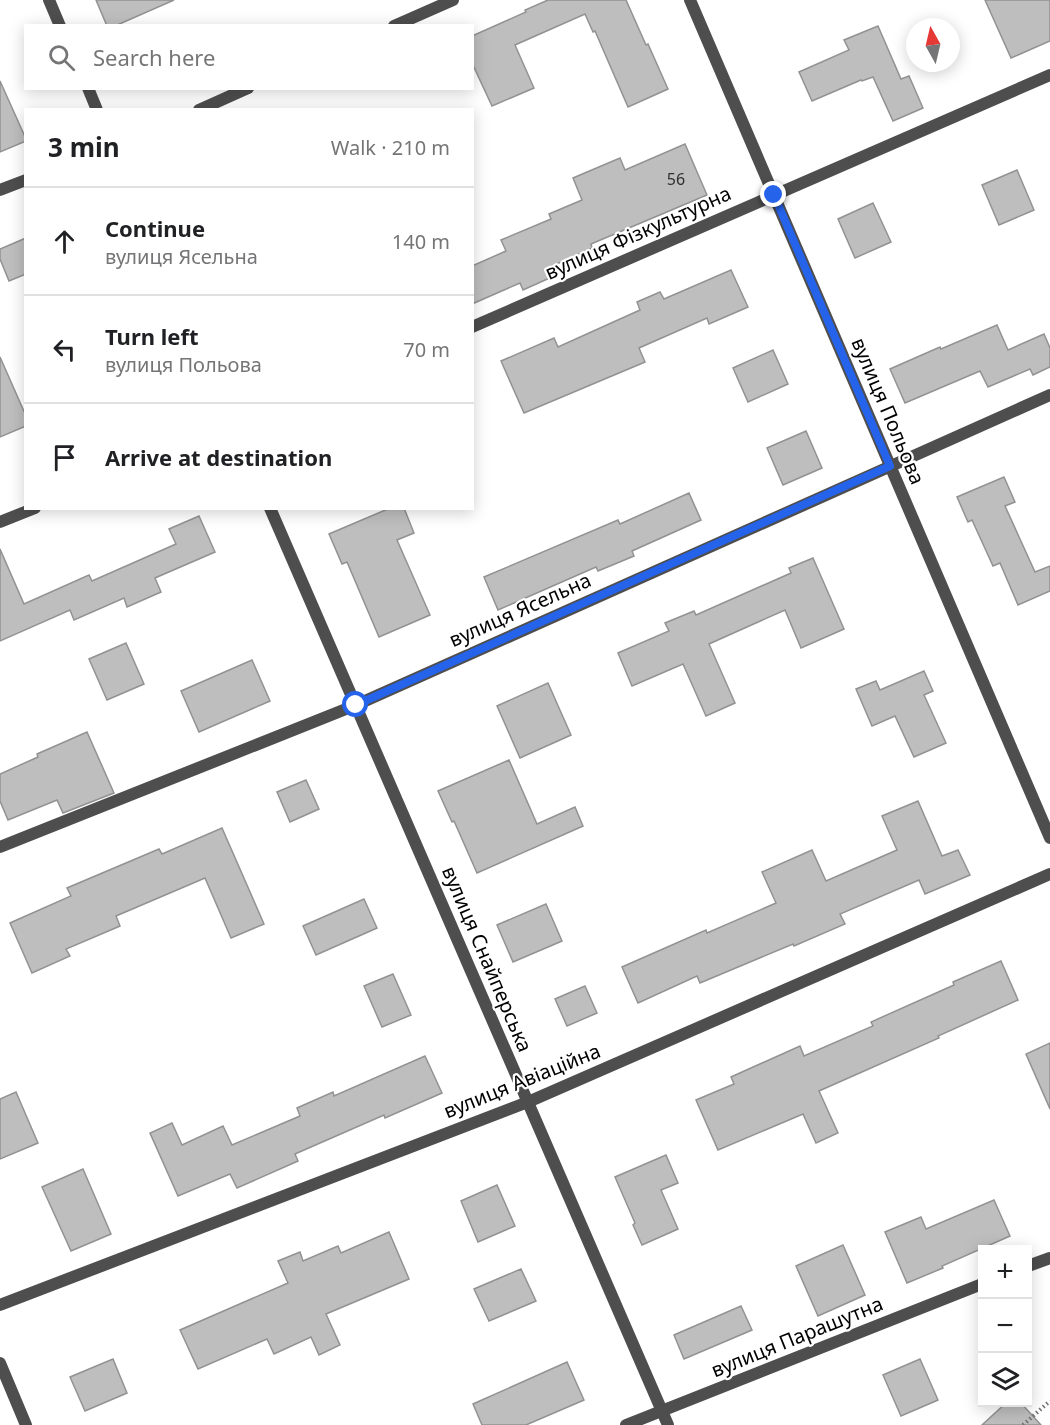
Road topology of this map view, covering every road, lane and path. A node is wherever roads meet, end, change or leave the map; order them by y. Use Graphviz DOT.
graph roads {
  1 [pos="49,0"];
  2 [pos="453,0"];
  3 [pos="690,0"];
  4 [pos="59,24"];
  5 [pos="399,24"];
  6 [pos="1050,75"];
  7 [pos="89,90"];
  8 [pos="244,90"];
  9 [pos="96,108"];
  10 [pos="204,108"];
  11 [pos="24,181"];
  12 [pos="0,190"];
  13 [pos="774,195"];
  14 [pos="474,326"];
  15 [pos="1050,395"];
  16 [pos="890,466"];
  17 [pos="29,510"];
  18 [pos="271,510"];
  19 [pos="0,522"];
  20 [pos="356,705"];
  21 [pos="1050,838"];
  22 [pos="0,847"];
  23 [pos="1050,874"];
  24 [pos="528,1102"];
  25 [pos="1050,1258"];
  26 [pos="1032,1265"];
  27 [pos="978,1286"];
  28 [pos="0,1305"];
  29 [pos="0,1363"];
  30 [pos="1050,1401"];
  31 [pos="663,1411"];
  32 [pos="26,1425"];
  33 [pos="626,1425"];
  34 [pos="668,1425"];
  35 [pos="1023,1425"];
  1 -- 4 [label="street"];
  2 -- 5 [label="street"];
  3 -- 13 [label="street, вулиця Польова"];
  6 -- 13 [label="street, вулиця Фізкультурна"];
  7 -- 9 [label="street"];
  8 -- 10 [label="street"];
  11 -- 12 [label="street"];
  13 -- 14 [label="street, вулиця Фізкультурна"];
  13 -- 16 [label="street, вулиця Польова"];
  15 -- 16 [label="street, вулиця Ясельна"];
  16 -- 20 [label="street, вулиця Ясельна"];
  16 -- 21 [label="street, вулиця Польова"];
  17 -- 19 [label="street"];
  18 -- 20 [label="street, вулиця Снайперська"];
  20 -- 22 [label="street, вулиця Ясельна"];
  20 -- 24 [label="street, вулиця Снайперська"];
  23 -- 24 [label="street, вулиця Авіаційна"];
  24 -- 28 [label="street, вулиця Авіаційна"];
  24 -- 31 [label="street, вулиця Снайперська"];
  25 -- 26 [label="street"];
  27 -- 31 [label="street, вулиця Парашутна"];
  29 -- 32 [label="street"];
  30 -- 35 [label="path"];
  31 -- 33 [label="street, вулиця Парашутна"];
  31 -- 34 [label="street, вулиця Снайперська"];
}
